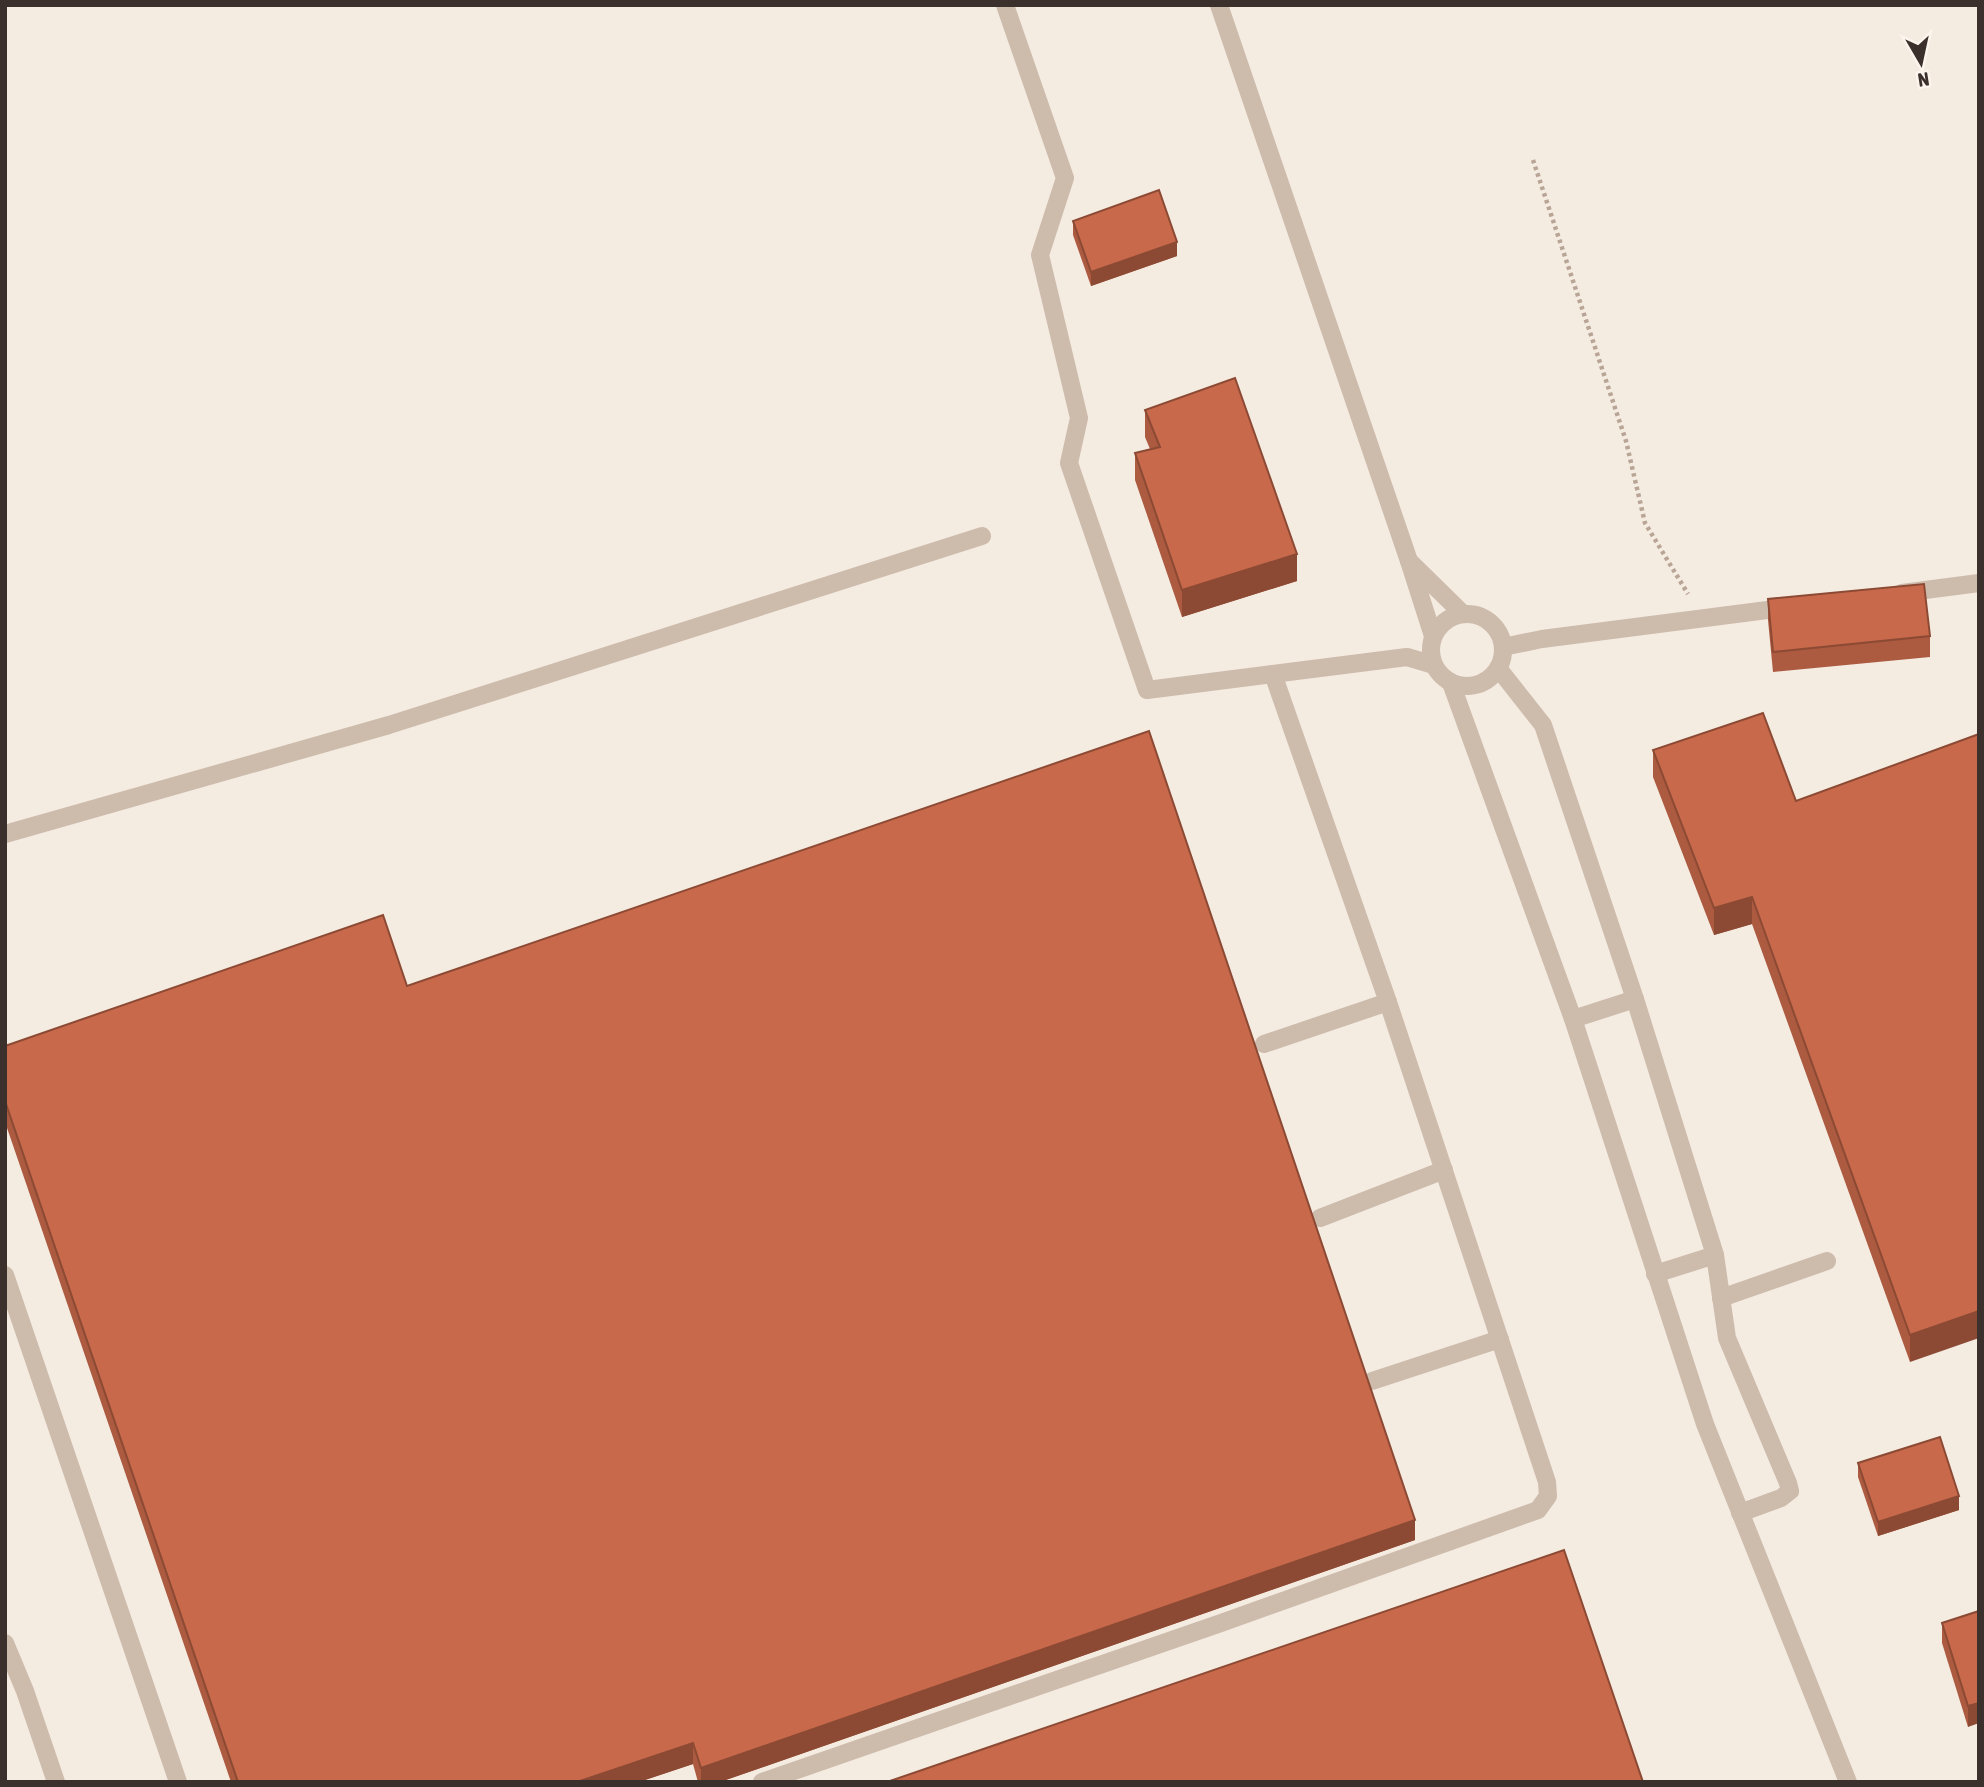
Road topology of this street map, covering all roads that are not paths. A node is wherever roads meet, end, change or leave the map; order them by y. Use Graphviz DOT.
graph roads {
  1 [pos="1005,5"];
  2 [pos="1219,5"];
  3 [pos="982,536"];
  4 [pos="1409,561"];
  5 [pos="1979,583"];
  6 [pos="1882,596"];
  7 [pos="1814,604"];
  8 [pos="1463,614"];
  9 [pos="1433,636"];
  10 [pos="1503,647"];
  11 [pos="1434,664"];
  12 [pos="1498,668"];
  13 [pos="1273,674"];
  14 [pos="1451,683"];
  15 [pos="1475,685"];
  16 [pos="1470,736"];
  17 [pos="5,834"];
  18 [pos="1635,999"];
  19 [pos="1388,1002"];
  20 [pos="1573,1019"];
  21 [pos="1264,1044"];
  22 [pos="1444,1170"];
  23 [pos="1320,1218"];
  24 [pos="1715,1255"];
  25 [pos="1827,1261"];
  26 [pos="1656,1274"];
  27 [pos="5,1275"];
  28 [pos="1721,1298"];
  29 [pos="1500,1339"];
  30 [pos="1372,1381"];
  31 [pos="1740,1513"];
  32 [pos="5,1643"];
  33 [pos="56,1782"];
  34 [pos="178,1782"];
  35 [pos="762,1782"];
  36 [pos="1848,1782"];
  1 -- 13 [label="lane"];
  2 -- 4 [label="lane"];
  3 -- 17 [label="lane"];
  4 -- 8 [label="lane"];
  4 -- 9 [label="lane"];
  5 -- 6 [label="lane"];
  7 -- 10 [label="lane"];
  8 -- 9 [label="lane"];
  8 -- 10 [label="lane"];
  9 -- 11 [label="lane"];
  10 -- 12 [label="lane"];
  11 -- 13 [label="lane"];
  11 -- 14 [label="lane"];
  12 -- 15 [label="lane"];
  12 -- 18 [label="lane"];
  13 -- 19 [label="lane"];
  14 -- 15 [label="lane"];
  14 -- 16 [label="lane"];
  15 -- 16 [label="lane"];
  16 -- 20 [label="lane"];
  18 -- 20 [label="lane"];
  18 -- 24 [label="lane"];
  19 -- 21 [label="lane"];
  19 -- 22 [label="lane"];
  20 -- 26 [label="lane"];
  22 -- 23 [label="lane"];
  22 -- 29 [label="lane"];
  24 -- 26 [label="lane"];
  24 -- 28 [label="lane"];
  25 -- 28 [label="lane"];
  26 -- 31 [label="lane"];
  27 -- 34 [label="lane"];
  28 -- 31 [label="lane"];
  29 -- 30 [label="lane"];
  29 -- 35 [label="lane"];
  31 -- 36 [label="lane"];
  32 -- 33 [label="lane"];
}
